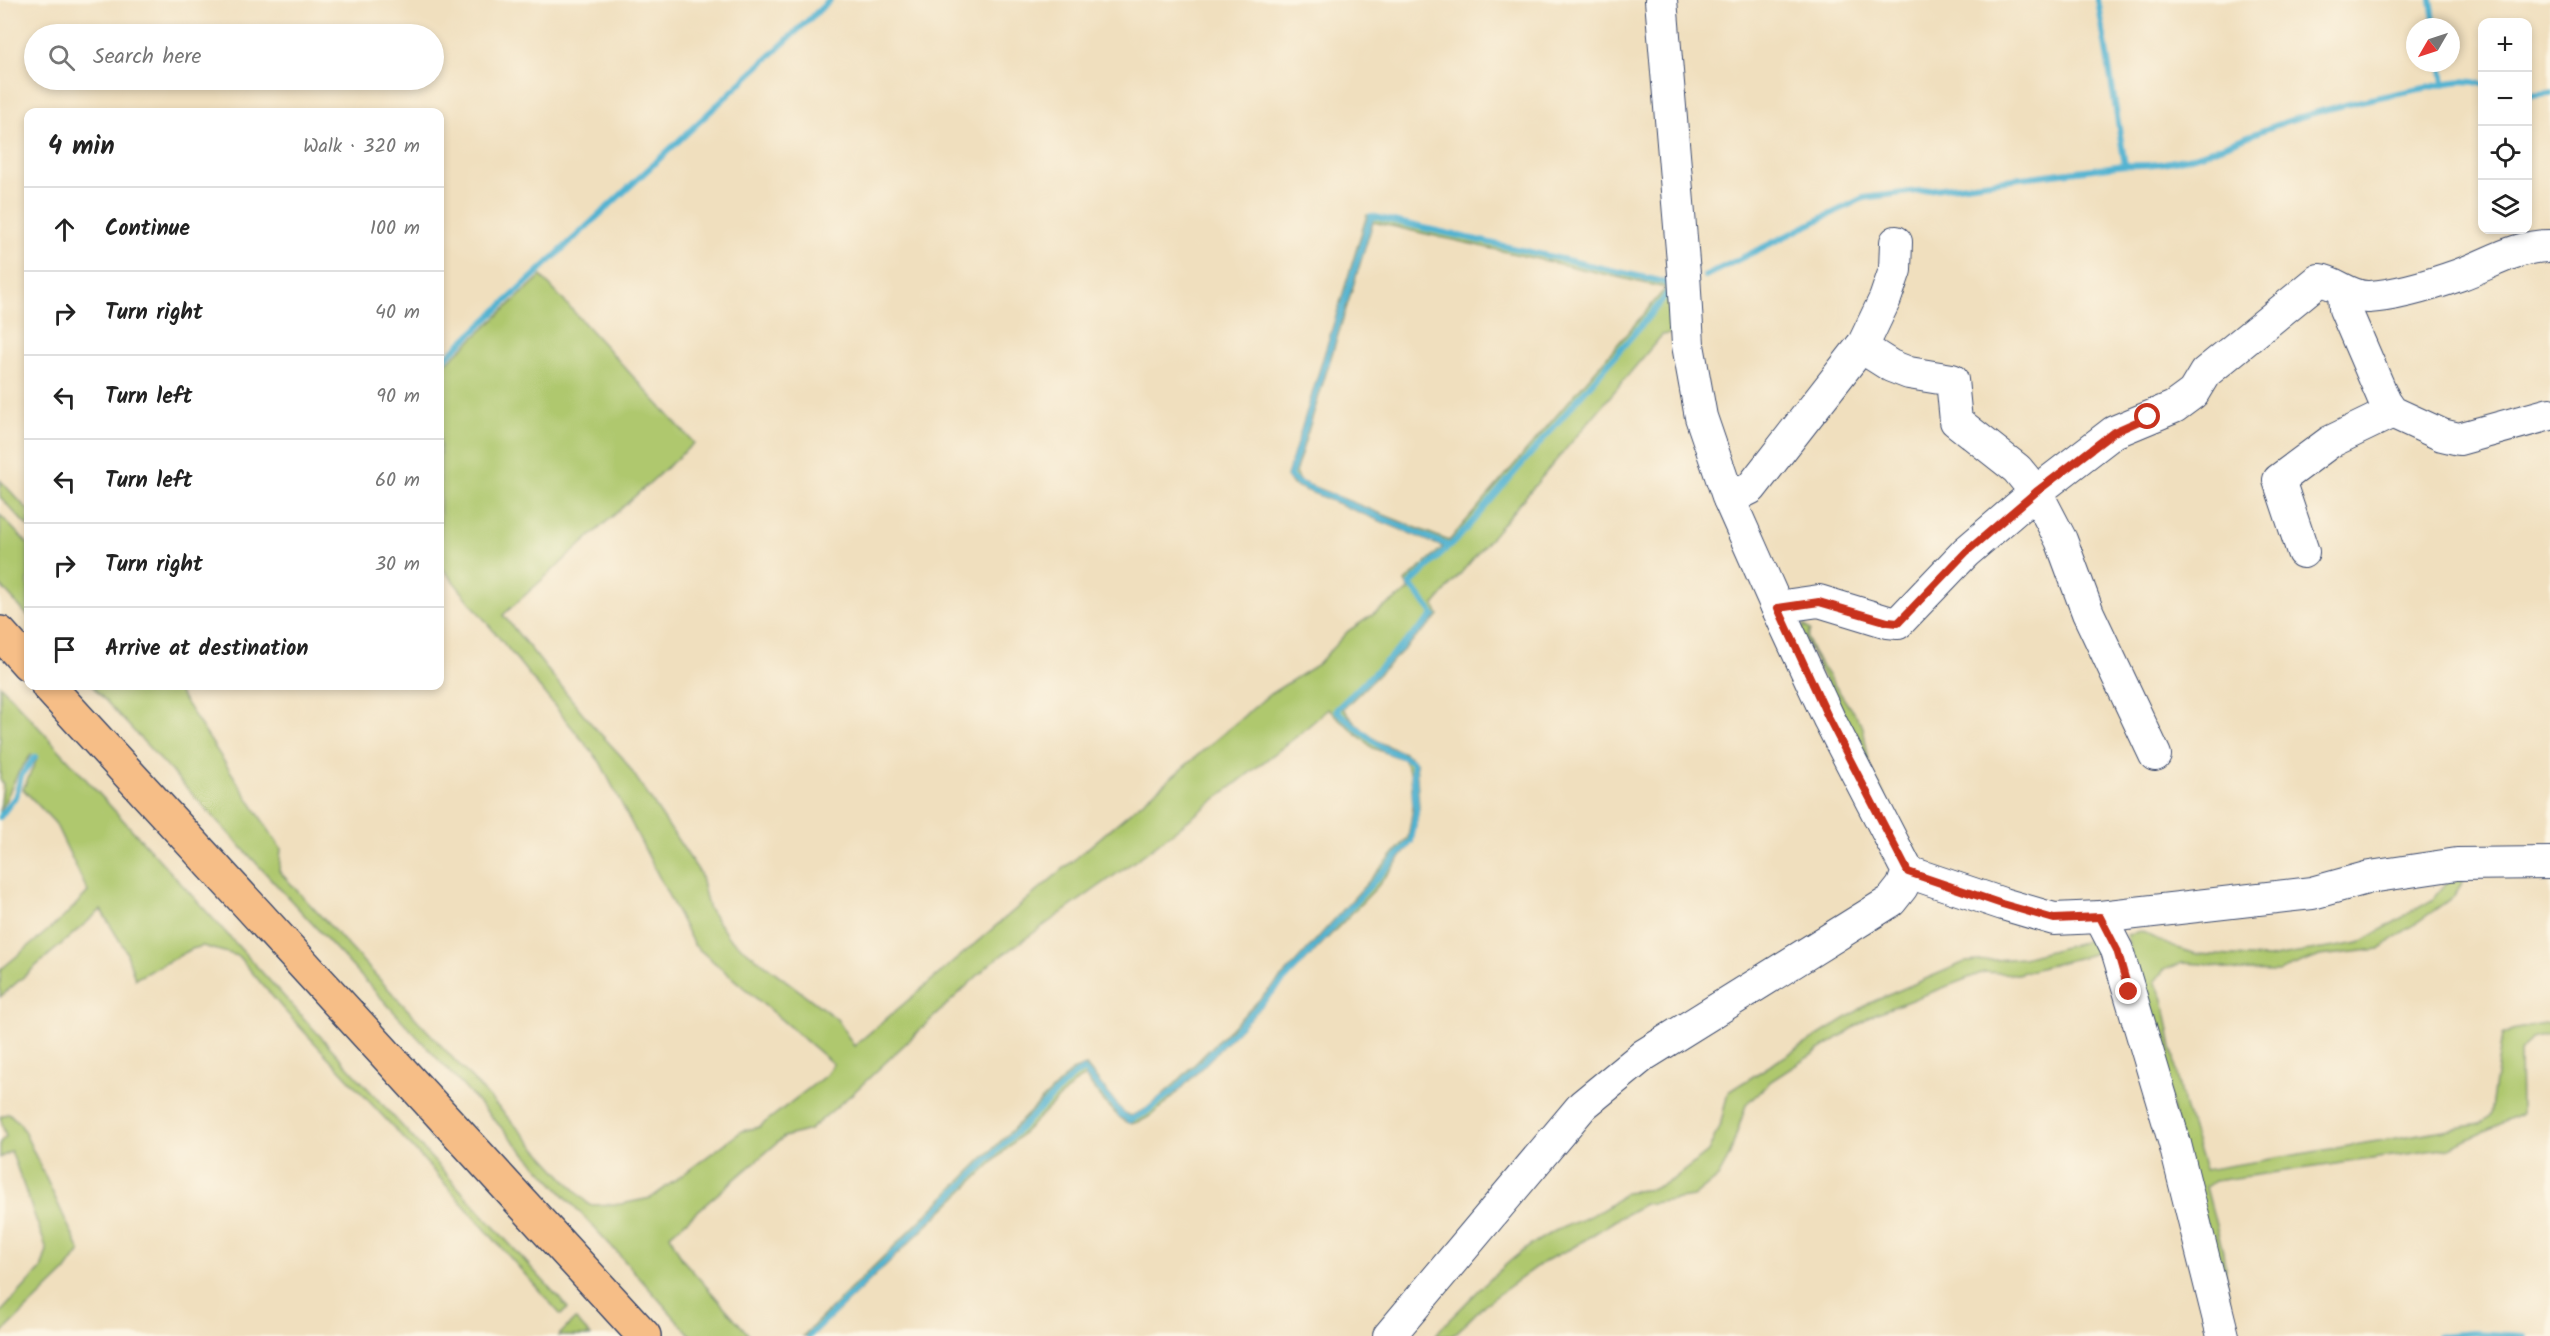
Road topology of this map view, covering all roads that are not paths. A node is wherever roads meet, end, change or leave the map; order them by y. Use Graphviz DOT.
graph roads {
  1 [pos="1661,0"];
  2 [pos="1896,242"];
  3 [pos="2550,246"];
  4 [pos="2344,292"];
  5 [pos="1860,347"];
  6 [pos="2392,412"];
  7 [pos="2550,414"];
  8 [pos="2036,492"];
  9 [pos="1729,499"];
  10 [pos="2303,552"];
  11 [pos="1778,608"];
  12 [pos="0,633"];
  13 [pos="24,660"];
  14 [pos="52,690"];
  15 [pos="2155,755"];
  16 [pos="2550,863"];
  17 [pos="1908,872"];
  18 [pos="2100,917"];
  19 [pos="644,1336"];
  20 [pos="1389,1336"];
  21 [pos="2223,1336"];
  1 -- 9 [label="street"];
  2 -- 5 [label="street"];
  3 -- 4 [label="street"];
  4 -- 6 [label="street"];
  4 -- 8 [label="street"];
  5 -- 8 [label="street"];
  5 -- 9 [label="street"];
  6 -- 7 [label="street"];
  6 -- 10 [label="street"];
  8 -- 11 [label="street"];
  8 -- 15 [label="street"];
  9 -- 11 [label="street"];
  11 -- 17 [label="street"];
  12 -- 13 [label="highway"];
  14 -- 19 [label="highway"];
  16 -- 18 [label="street"];
  17 -- 18 [label="street"];
  17 -- 20 [label="street"];
  18 -- 21 [label="street"];
}
